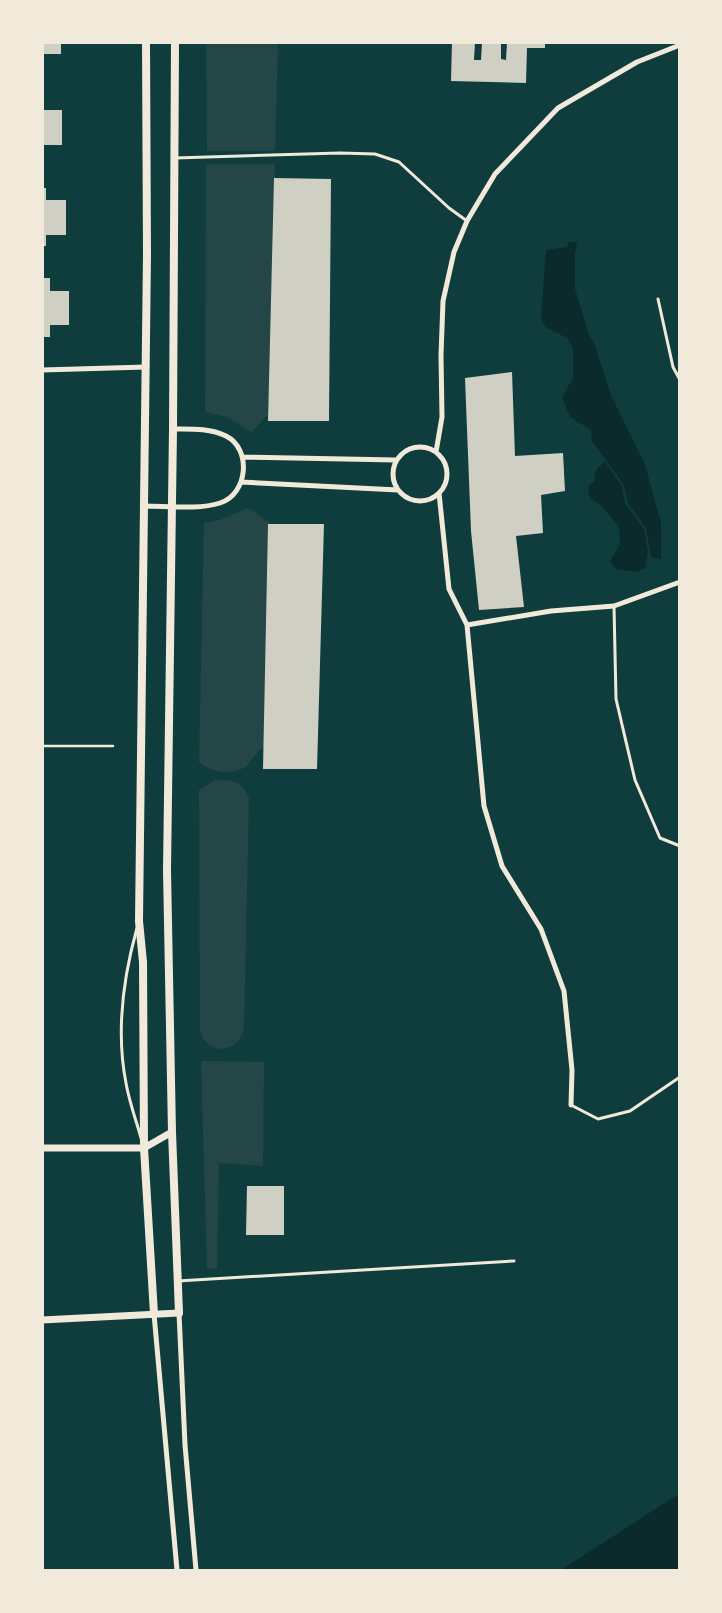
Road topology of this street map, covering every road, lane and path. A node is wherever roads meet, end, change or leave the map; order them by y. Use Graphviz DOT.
graph roads {
  1 [pos="146,42"];
  2 [pos="175,42"];
  3 [pos="680,45"];
  4 [pos="174,158"];
  5 [pos="467,221"];
  6 [pos="658,299"];
  7 [pos="146,367"];
  8 [pos="42,370"];
  9 [pos="680,380"];
  10 [pos="174,429"];
  11 [pos="436,452"];
  12 [pos="242,457"];
  13 [pos="396,460"];
  14 [pos="242,482"];
  15 [pos="398,490"];
  16 [pos="439,493"];
  17 [pos="144,506"];
  18 [pos="172,506"];
  19 [pos="680,582"];
  20 [pos="614,606"];
  21 [pos="467,625"];
  22 [pos="42,746"];
  23 [pos="113,746"];
  24 [pos="680,846"];
  25 [pos="139,921"];
  26 [pos="680,1077"];
  27 [pos="572,1106"];
  28 [pos="172,1132"];
  29 [pos="42,1148"];
  30 [pos="144,1148"];
  31 [pos="514,1261"];
  32 [pos="178,1281"];
  33 [pos="179,1313"];
  34 [pos="154,1314"];
  35 [pos="42,1320"];
  36 [pos="177,1570"];
  37 [pos="196,1570"];
  1 -- 7 [label="main road"];
  2 -- 4 [label="main road"];
  3 -- 5 [label="street"];
  4 -- 5 [label="lane"];
  4 -- 10 [label="main road"];
  5 -- 11 [label="street"];
  6 -- 9 [label="lane"];
  7 -- 8 [label="street"];
  7 -- 17 [label="main road"];
  10 -- 12 [label="street"];
  10 -- 18 [label="main road"];
  11 -- 13 [label="street"];
  11 -- 16 [label="street"];
  12 -- 13 [label="street"];
  12 -- 14 [label="street"];
  13 -- 15 [label="street"];
  14 -- 15 [label="street"];
  14 -- 18 [label="street"];
  15 -- 16 [label="street"];
  16 -- 21 [label="street"];
  17 -- 18 [label="street"];
  17 -- 25 [label="main road"];
  18 -- 28 [label="main road"];
  19 -- 20 [label="street"];
  20 -- 21 [label="street"];
  20 -- 24 [label="lane"];
  21 -- 27 [label="street"];
  22 -- 23 [label="path"];
  25 -- 30 [label="main road"];
  25 -- 30 [label="lane"];
  26 -- 27 [label="lane"];
  28 -- 30 [label="street"];
  28 -- 32 [label="main road"];
  29 -- 30 [label="street"];
  30 -- 34 [label="main road"];
  31 -- 32 [label="lane"];
  32 -- 33 [label="main road"];
  33 -- 34 [label="street"];
  33 -- 37 [label="street"];
  34 -- 35 [label="street"];
  34 -- 36 [label="street"];
}
